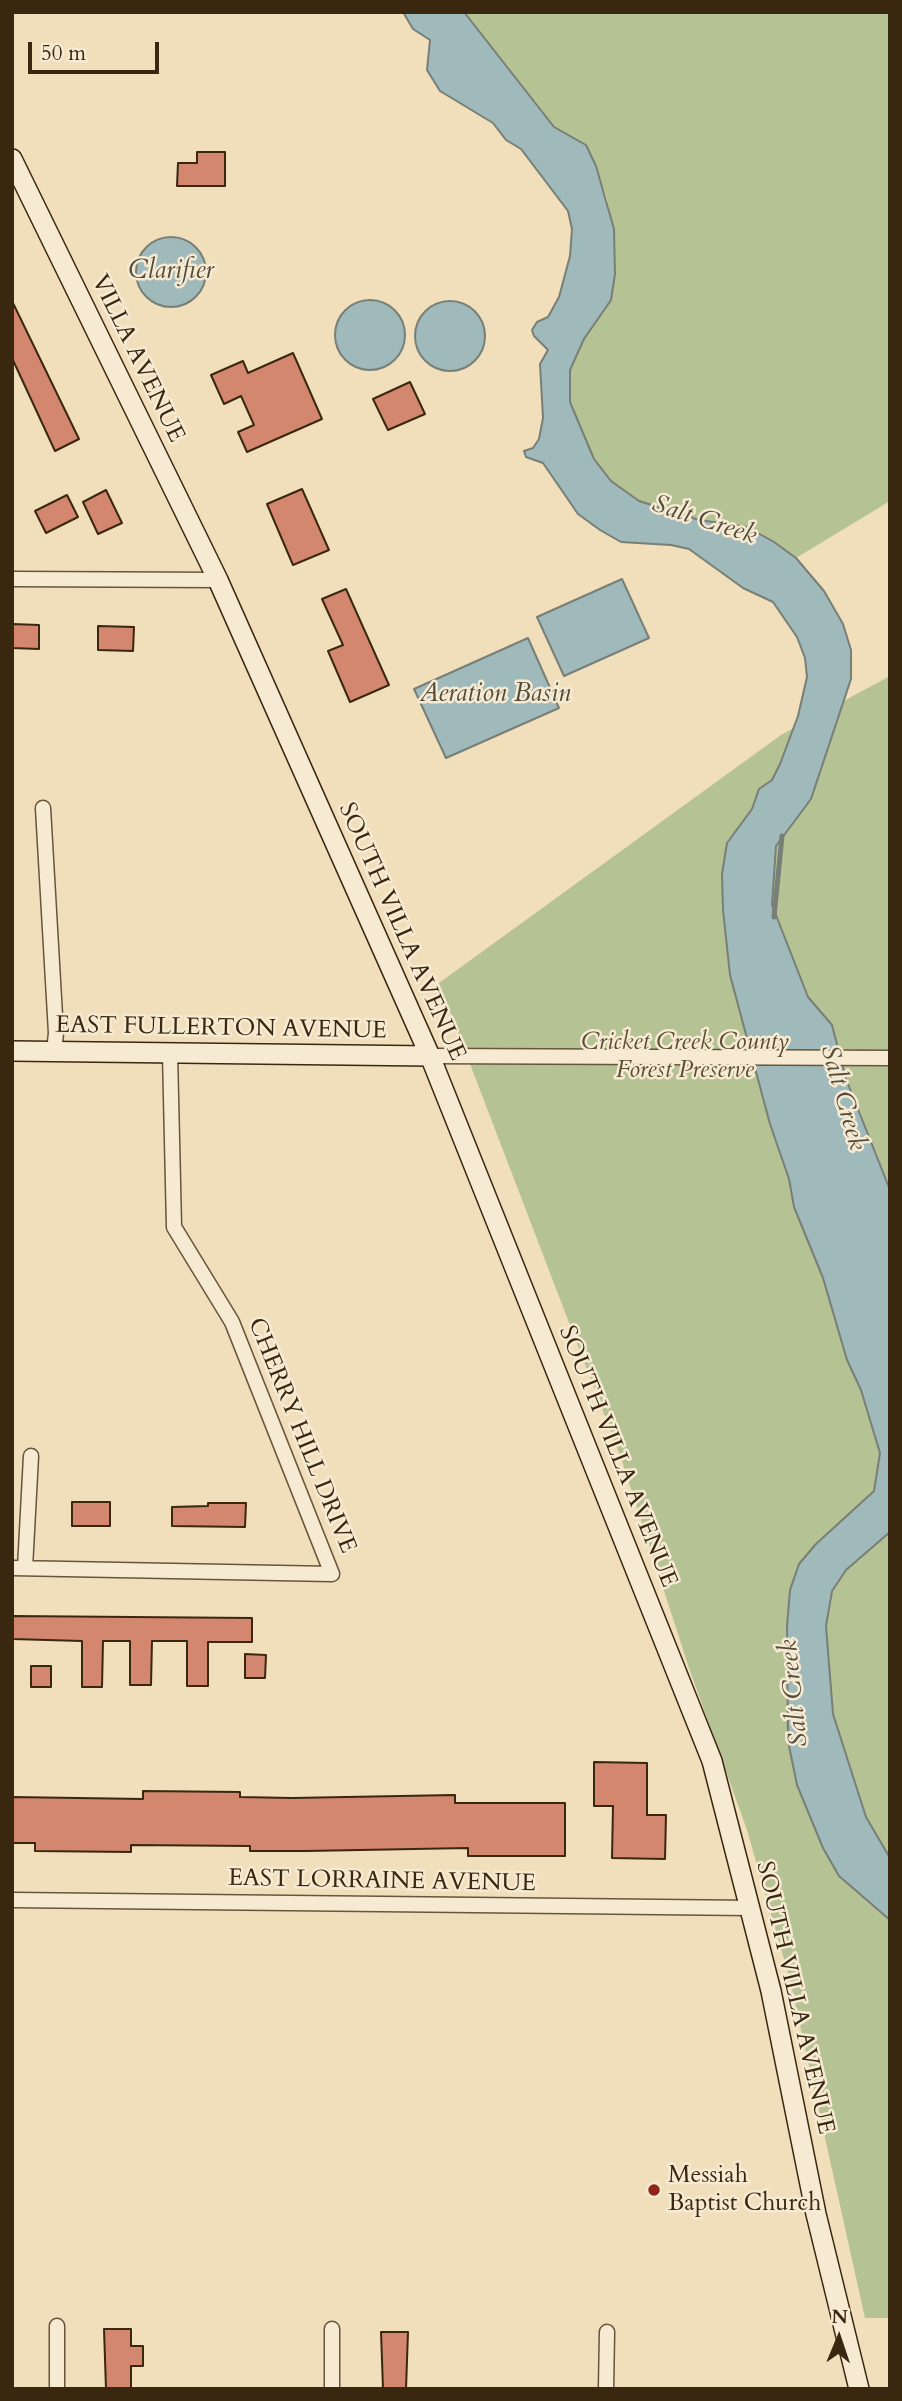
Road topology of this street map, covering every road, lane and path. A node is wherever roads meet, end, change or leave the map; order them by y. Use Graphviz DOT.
graph roads {
  1 [pos="12,159"];
  2 [pos="12,579"];
  3 [pos="218,580"];
  4 [pos="43,808"];
  5 [pos="12,1051"];
  6 [pos="54,1052"];
  7 [pos="170,1053"];
  8 [pos="430,1056"];
  9 [pos="890,1058"];
  10 [pos="31,1456"];
  11 [pos="19,1568"];
  12 [pos="12,1900"];
  13 [pos="751,1908"];
  14 [pos="57,2326"];
  15 [pos="332,2329"];
  16 [pos="607,2332"];
  17 [pos="57,2389"];
  18 [pos="332,2389"];
  19 [pos="607,2389"];
  20 [pos="859,2389"];
  1 -- 3 [label="main road, VILLA AVENUE"];
  2 -- 3 [label="street"];
  3 -- 8 [label="main road, SOUTH VILLA AVENUE"];
  4 -- 6 [label="street"];
  5 -- 6 [label="main road, EAST FULLERTON AVENUE"];
  6 -- 7 [label="main road, EAST FULLERTON AVENUE"];
  7 -- 8 [label="main road, EAST FULLERTON AVENUE"];
  7 -- 11 [label="street, CHERRY HILL DRIVE"];
  8 -- 9 [label="street"];
  8 -- 13 [label="main road, SOUTH VILLA AVENUE"];
  10 -- 11 [label="street"];
  12 -- 13 [label="street, EAST LORRAINE AVENUE"];
  13 -- 20 [label="main road, SOUTH VILLA AVENUE"];
  14 -- 17 [label="street"];
  15 -- 18 [label="street"];
  16 -- 19 [label="street"];
}
